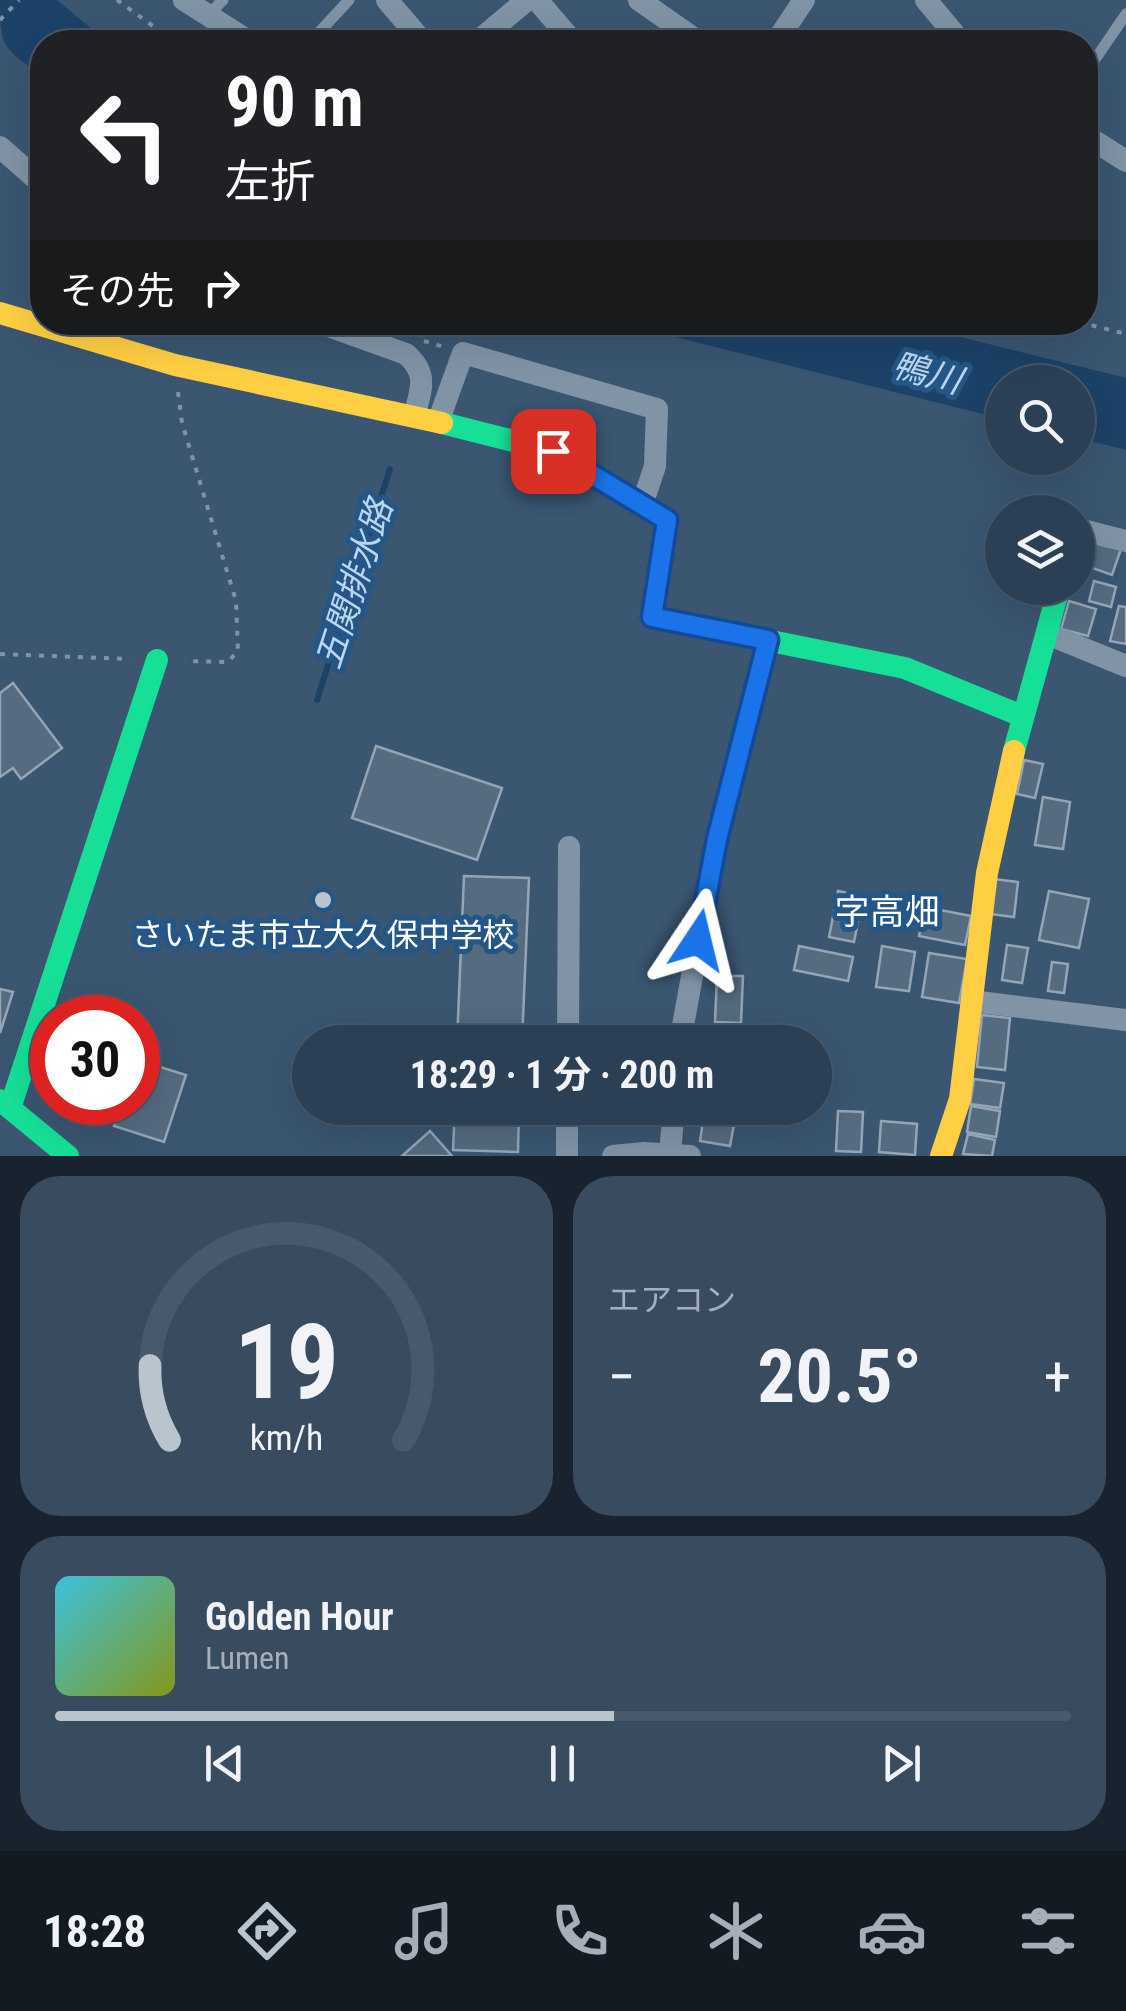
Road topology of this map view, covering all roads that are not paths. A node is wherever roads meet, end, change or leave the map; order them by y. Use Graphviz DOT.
graph roads {
  1 [pos="184,0"];
  2 [pos="350,0"];
  3 [pos="387,0"];
  4 [pos="527,0"];
  5 [pos="537,0"];
  6 [pos="639,0"];
  7 [pos="804,0"];
  8 [pos="926,0"];
  9 [pos="215,8"];
  10 [pos="1126,14"];
  11 [pos="238,30"];
  12 [pos="321,30"];
  13 [pos="413,30"];
  14 [pos="491,30"];
  15 [pos="563,30"];
  16 [pos="682,30"];
  17 [pos="784,30"];
  18 [pos="951,30"];
  19 [pos="1098,55"];
  20 [pos="1098,143"];
  21 [pos="0,148"];
  22 [pos="1126,160"];
  23 [pos="30,174"];
  24 [pos="0,313"];
  25 [pos="30,322"];
  26 [pos="75,335"];
  27 [pos="353,335"];
  28 [pos="414,416"];
  29 [pos="438,422"];
  30 [pos="642,505"];
  31 [pos="1095,533"];
  32 [pos="1126,541"];
  33 [pos="1056,605"];
  34 [pos="1050,635"];
  35 [pos="768,640"];
  36 [pos="156,660"];
  37 [pos="1126,666"];
  38 [pos="1022,716"];
  39 [pos="569,847"];
  40 [pos="971,1001"];
  41 [pos="1126,1020"];
  42 [pos="568,1025"];
  43 [pos="683,1025"];
  44 [pos="5,1104"];
  45 [pos="567,1125"];
  46 [pos="676,1125"];
  47 [pos="680,1154"];
  48 [pos="68,1156"];
  49 [pos="567,1156"];
  50 [pos="614,1156"];
  51 [pos="941,1156"];
  1 -- 9 [label="street"];
  2 -- 12 [label="lane"];
  3 -- 13 [label="street"];
  4 -- 14 [label="street"];
  5 -- 15 [label="street"];
  6 -- 16 [label="street"];
  7 -- 17 [label="street"];
  8 -- 18 [label="street"];
  9 -- 11 [label="street"];
  10 -- 19 [label="lane"];
  20 -- 22 [label="street"];
  21 -- 23 [label="street"];
  24 -- 25 [label="street"];
  26 -- 28 [label="street"];
  27 -- 28 [label="street"];
  28 -- 29 [label="street"];
  29 -- 30 [label="street"];
  29 -- 30 [label="street"];
  30 -- 35 [label="street"];
  31 -- 32 [label="street"];
  33 -- 34 [label="street"];
  34 -- 37 [label="street"];
  34 -- 38 [label="street"];
  35 -- 38 [label="street"];
  35 -- 43 [label="street"];
  36 -- 44 [label="street"];
  38 -- 40 [label="street"];
  39 -- 42 [label="street"];
  40 -- 41 [label="street"];
  40 -- 51 [label="street"];
  44 -- 48 [label="street"];
  45 -- 49 [label="street"];
  46 -- 47 [label="street"];
  47 -- 50 [label="street"];
}
